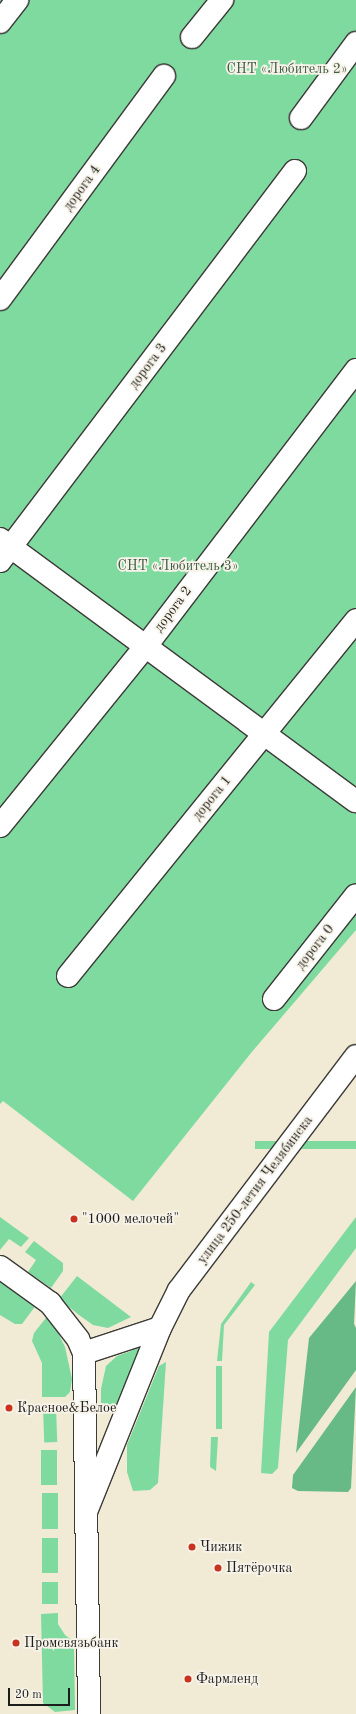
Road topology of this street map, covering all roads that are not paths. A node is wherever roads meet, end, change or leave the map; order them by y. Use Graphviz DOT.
graph roads {
  1 [pos="17,0"];
  2 [pos="222,0"];
  3 [pos="0,22"];
  4 [pos="192,37"];
  5 [pos="356,43"];
  6 [pos="164,76"];
  7 [pos="301,118"];
  8 [pos="295,171"];
  9 [pos="0,299"];
  10 [pos="356,370"];
  11 [pos="4,549"];
  12 [pos="356,620"];
  13 [pos="146,646"];
  14 [pos="265,733"];
  15 [pos="356,801"];
  16 [pos="0,826"];
  17 [pos="356,895"];
  18 [pos="68,976"];
  19 [pos="274,999"];
  20 [pos="356,1056"];
  21 [pos="0,1267"];
  22 [pos="160,1328"];
  23 [pos="84,1353"];
  24 [pos="86,1512"];
  25 [pos="89,1714"];
  1 -- 3 [label="street"];
  2 -- 4 [label="street"];
  5 -- 7 [label="street"];
  6 -- 9 [label="street, дорога 4"];
  8 -- 11 [label="street, дорога 3"];
  10 -- 13 [label="street, дорога 2"];
  11 -- 13 [label="street"];
  12 -- 14 [label="street, дорога 1"];
  13 -- 14 [label="street"];
  13 -- 16 [label="street, дорога 2"];
  14 -- 15 [label="street"];
  14 -- 18 [label="street, дорога 1"];
  17 -- 19 [label="street, дорога 0"];
  20 -- 22 [label="street, улица 250-летия Челябинска"];
  21 -- 23 [label="street"];
  22 -- 23 [label="street"];
  22 -- 24 [label="street, улица 250-летия Челябинска"];
  23 -- 24 [label="street, улица 250-летия Челябинска"];
  24 -- 25 [label="street, улица 250-летия Челябинска"];
}
